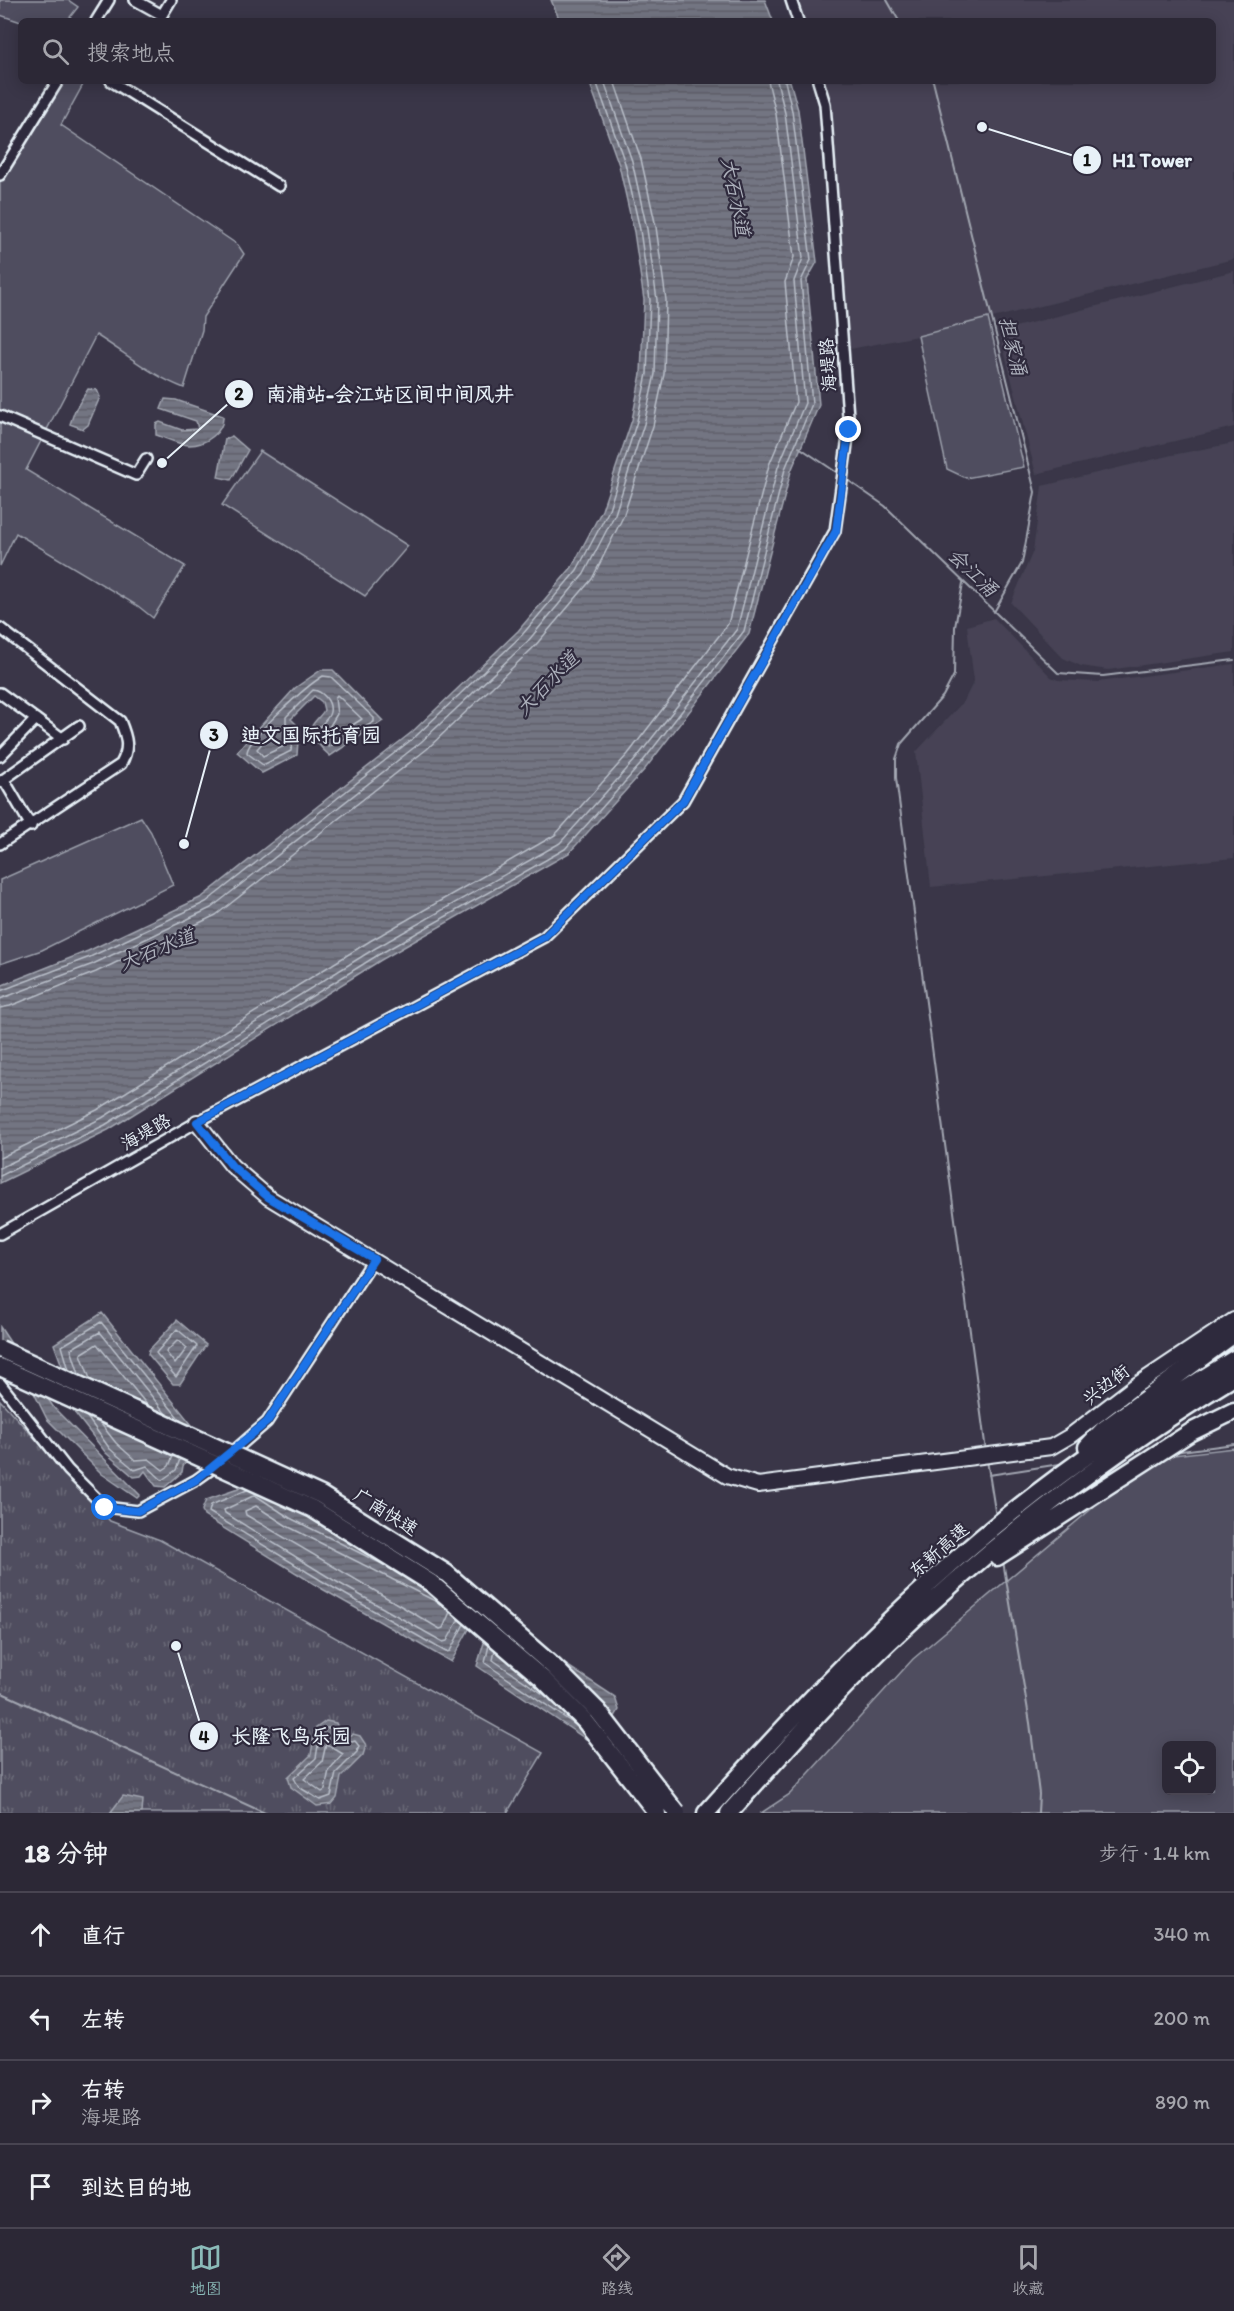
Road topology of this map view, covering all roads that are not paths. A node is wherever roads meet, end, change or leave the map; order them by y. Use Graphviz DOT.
graph roads {
  1 [pos="109,0"];
  2 [pos="135,0"];
  3 [pos="171,0"];
  4 [pos="791,0"];
  5 [pos="98,18"];
  6 [pos="797,18"];
  7 [pos="56,84"];
  8 [pos="116,84"];
  9 [pos="819,84"];
  10 [pos="0,175"];
  11 [pos="279,186"];
  12 [pos="0,416"];
  13 [pos="146,459"];
  14 [pos="0,628"];
  15 [pos="0,693"];
  16 [pos="36,719"];
  17 [pos="79,726"];
  18 [pos="63,739"];
  19 [pos="0,756"];
  20 [pos="2,781"];
  21 [pos="31,826"];
  22 [pos="0,844"];
  23 [pos="197,1122"];
  24 [pos="0,1234"];
  25 [pos="374,1259"];
  26 [pos="1234,1320"];
  27 [pos="1234,1334"];
  28 [pos="0,1349"];
  29 [pos="1234,1359"];
  30 [pos="0,1367"];
  31 [pos="1234,1377"];
  32 [pos="0,1383"];
  33 [pos="1234,1411"];
  34 [pos="1056,1478"];
  35 [pos="944,1592"];
  36 [pos="657,1813"];
  37 [pos="677,1813"];
  38 [pos="706,1813"];
  39 [pos="729,1813"];
  1 -- 5 [label="street"];
  2 -- 3 [label="street"];
  4 -- 6 [label="street"];
  7 -- 10 [label="street"];
  8 -- 11 [label="street"];
  9 -- 23 [label="street, 海堤路"];
  12 -- 13 [label="street"];
  14 -- 21 [label="street"];
  15 -- 16 [label="street"];
  16 -- 18 [label="street"];
  16 -- 19 [label="street"];
  17 -- 18 [label="street"];
  18 -- 20 [label="street"];
  20 -- 21 [label="street"];
  21 -- 22 [label="street"];
  23 -- 24 [label="street, 海堤路"];
  23 -- 25 [label="street, 兴边街"];
  25 -- 26 [label="street, 兴边街"];
  25 -- 32 [label="street"];
  27 -- 34 [label="highway"];
  28 -- 37 [label="highway, 广南快速, bridge"];
  29 -- 34 [label="highway, 东新高速"];
  30 -- 36 [label="highway, 广南快速, bridge"];
  31 -- 35 [label="highway, 东新高速"];
  33 -- 35 [label="highway"];
  34 -- 38 [label="highway, 东新高速"];
  35 -- 39 [label="highway, 东新高速"];
}
